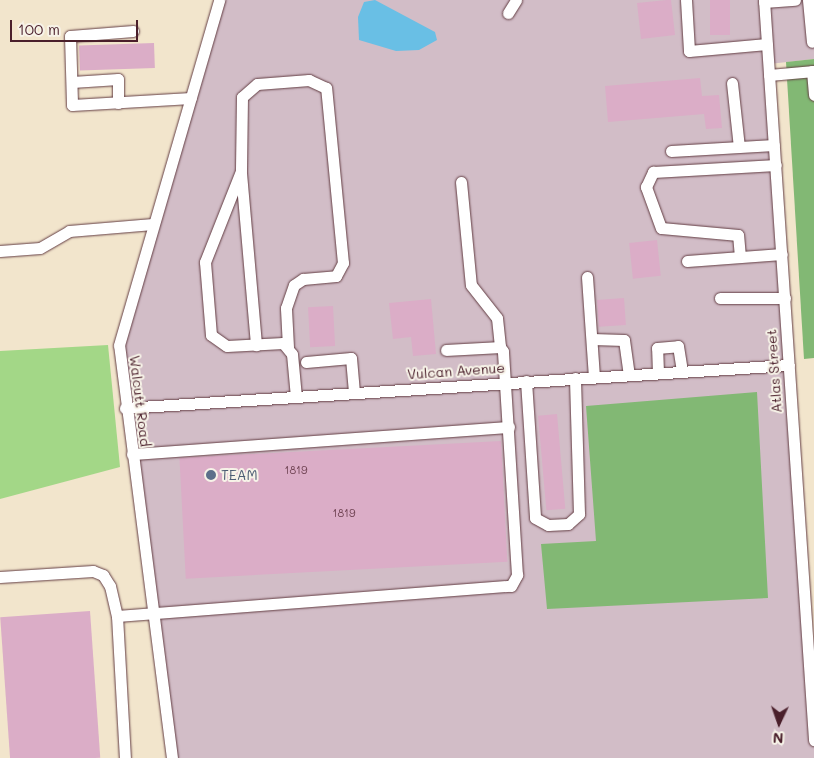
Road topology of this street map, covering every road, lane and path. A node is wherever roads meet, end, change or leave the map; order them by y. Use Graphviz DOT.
graph roads {
  1 [pos="219,0"];
  2 [pos="516,0"];
  3 [pos="686,0"];
  4 [pos="795,0"];
  5 [pos="808,0"];
  6 [pos="764,1"];
  7 [pos="508,13"];
  8 [pos="133,31"];
  9 [pos="812,42"];
  10 [pos="767,44"];
  11 [pos="813,71"];
  12 [pos="769,75"];
  13 [pos="72,82"];
  14 [pos="732,83"];
  15 [pos="814,95"];
  16 [pos="191,98"];
  17 [pos="118,103"];
  18 [pos="774,144"];
  19 [pos="739,147"];
  20 [pos="671,151"];
  21 [pos="776,165"];
  22 [pos="241,171"];
  23 [pos="460,182"];
  24 [pos="153,224"];
  25 [pos="0,251"];
  26 [pos="782,254"];
  27 [pos="740,257"];
  28 [pos="687,260"];
  29 [pos="587,277"];
  30 [pos="720,298"];
  31 [pos="785,298"];
  32 [pos="592,339"];
  33 [pos="256,345"];
  34 [pos="288,346"];
  35 [pos="500,347"];
  36 [pos="446,350"];
  37 [pos="306,362"];
  38 [pos="789,364"];
  39 [pos="682,371"];
  40 [pos="658,373"];
  41 [pos="628,374"];
  42 [pos="594,377"];
  43 [pos="575,378"];
  44 [pos="526,381"];
  45 [pos="506,383"];
  46 [pos="354,393"];
  47 [pos="296,396"];
  48 [pos="125,408"];
  49 [pos="509,427"];
  50 [pos="132,454"];
  51 [pos="0,577"];
  52 [pos="156,612"];
  53 [pos="117,616"];
  54 [pos="812,682"];
  55 [pos="814,740"];
  56 [pos="125,758"];
  57 [pos="172,758"];
  1 -- 16 [label="street, Walcutt Road"];
  2 -- 7 [label="street"];
  3 -- 10 [label="street"];
  4 -- 6 [label="street"];
  5 -- 9 [label="street"];
  6 -- 10 [label="street, Atlas Street"];
  8 -- 13 [label="street"];
  10 -- 12 [label="street, Atlas Street"];
  11 -- 12 [label="street"];
  11 -- 15 [label="street"];
  12 -- 18 [label="street, Atlas Street"];
  13 -- 17 [label="street"];
  13 -- 17 [label="street"];
  14 -- 19 [label="street"];
  16 -- 17 [label="street"];
  16 -- 24 [label="street, Walcutt Road"];
  18 -- 19 [label="street"];
  18 -- 21 [label="street, Atlas Street"];
  19 -- 20 [label="street"];
  21 -- 26 [label="street, Atlas Street"];
  21 -- 27 [label="street"];
  22 -- 33 [label="street"];
  22 -- 33 [label="street"];
  22 -- 34 [label="street"];
  23 -- 35 [label="street"];
  24 -- 25 [label="street"];
  24 -- 48 [label="street, Walcutt Road"];
  26 -- 27 [label="street"];
  26 -- 31 [label="street, Atlas Street"];
  27 -- 28 [label="street"];
  29 -- 32 [label="street"];
  30 -- 31 [label="street"];
  31 -- 38 [label="street, Atlas Street"];
  32 -- 41 [label="street"];
  32 -- 42 [label="street"];
  33 -- 34 [label="street"];
  34 -- 47 [label="street"];
  35 -- 36 [label="street"];
  35 -- 45 [label="street"];
  37 -- 46 [label="street"];
  38 -- 39 [label="street, Vulcan Avenue"];
  38 -- 54 [label="street, Atlas Street"];
  39 -- 40 [label="street, Vulcan Avenue"];
  39 -- 40 [label="street"];
  40 -- 41 [label="street, Vulcan Avenue"];
  41 -- 42 [label="street, Vulcan Avenue"];
  42 -- 43 [label="street, Vulcan Avenue"];
  43 -- 44 [label="street, Vulcan Avenue"];
  43 -- 44 [label="street"];
  44 -- 45 [label="street, Vulcan Avenue"];
  45 -- 46 [label="street, Vulcan Avenue"];
  45 -- 49 [label="street"];
  46 -- 47 [label="street, Vulcan Avenue"];
  47 -- 48 [label="street, Vulcan Avenue"];
  48 -- 50 [label="street, Walcutt Road"];
  49 -- 50 [label="street"];
  49 -- 52 [label="street"];
  50 -- 52 [label="street, Walcutt Road"];
  51 -- 53 [label="street"];
  52 -- 53 [label="street"];
  52 -- 57 [label="street, Walcutt Road"];
  53 -- 56 [label="street"];
  54 -- 55 [label="street, Atlas Street"];
}
